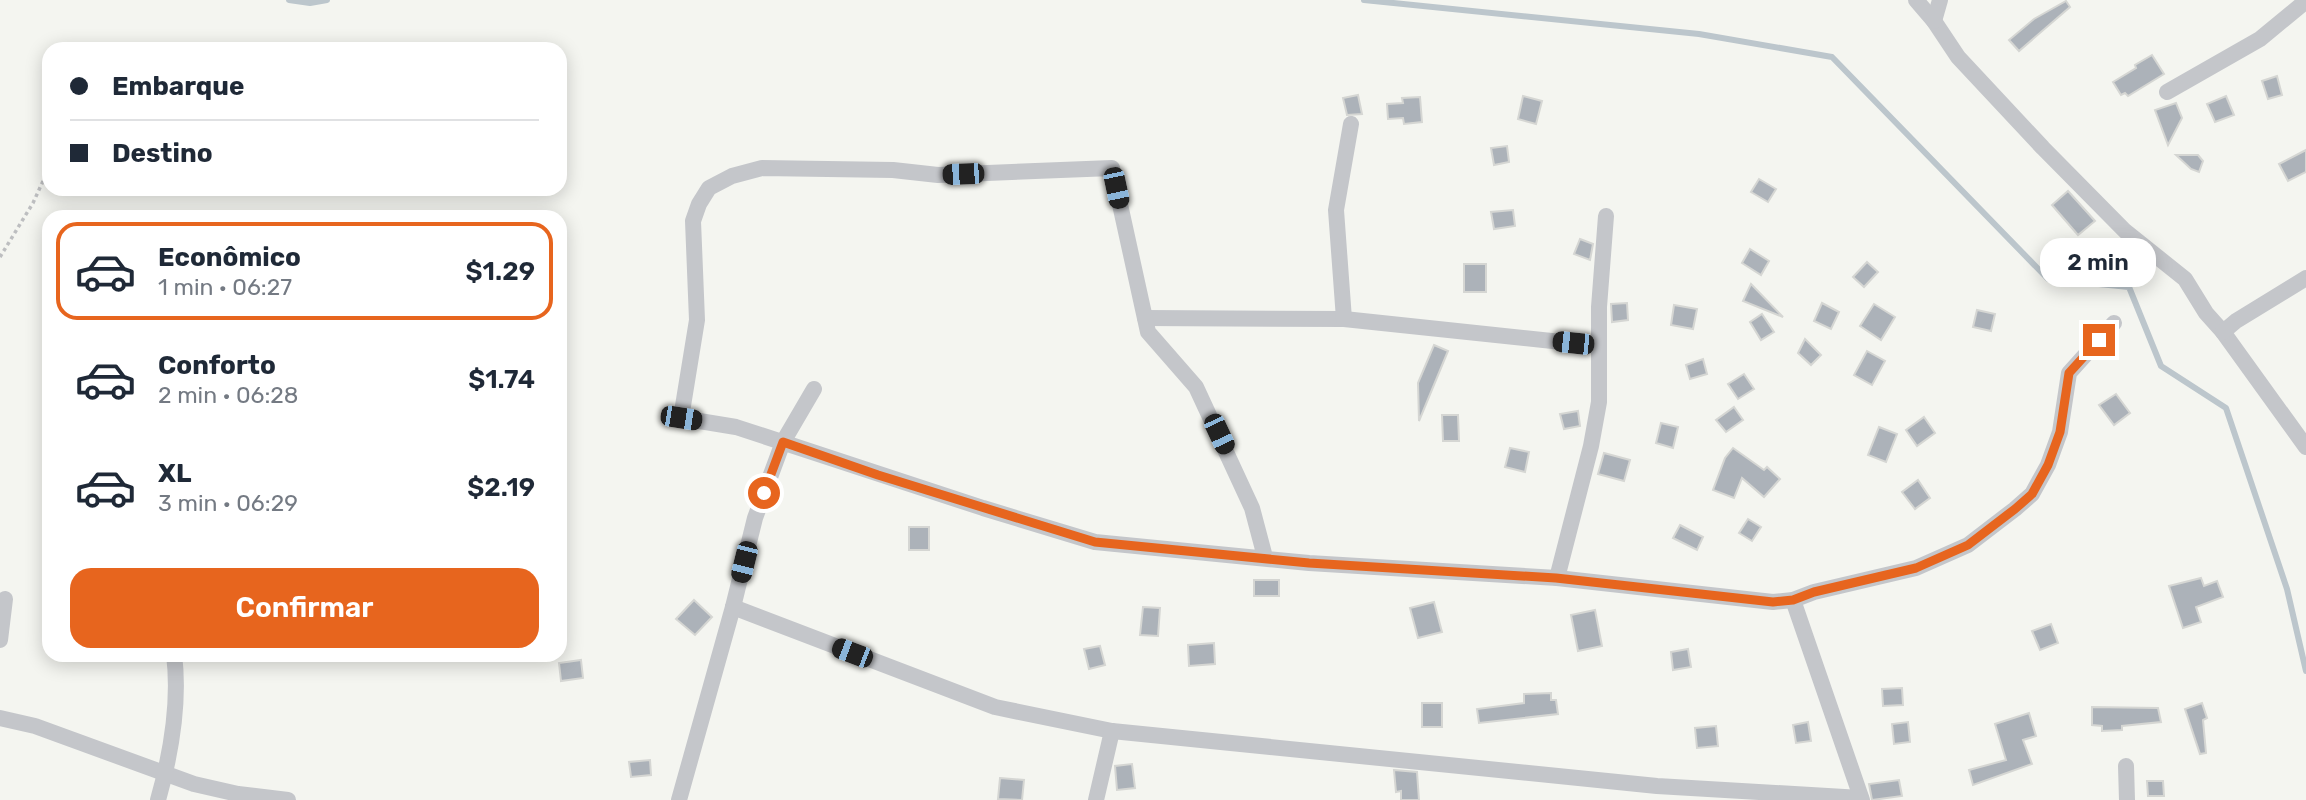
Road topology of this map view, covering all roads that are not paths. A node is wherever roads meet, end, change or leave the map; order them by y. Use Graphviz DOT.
graph roads {
  1 [pos="1916,0"];
  2 [pos="1940,0"];
  3 [pos="2306,1"];
  4 [pos="1934,21"];
  5 [pos="2167,92"];
  6 [pos="1351,124"];
  7 [pos="1606,216"];
  8 [pos="2306,278"];
  9 [pos="1145,318"];
  10 [pos="1344,319"];
  11 [pos="2114,323"];
  12 [pos="2223,332"];
  13 [pos="1599,346"];
  14 [pos="814,389"];
  15 [pos="783,442"];
  16 [pos="2306,447"];
  17 [pos="1265,557"];
  18 [pos="1556,578"];
  19 [pos="5,599"];
  20 [pos="1793,600"];
  21 [pos="733,607"];
  22 [pos="0,639"];
  23 [pos="175,662"];
  24 [pos="0,718"];
  25 [pos="1112,731"];
  26 [pos="2126,766"];
  27 [pos="165,774"];
  28 [pos="1862,799"];
  29 [pos="158,800"];
  30 [pos="288,800"];
  31 [pos="679,800"];
  32 [pos="1096,800"];
  33 [pos="2127,800"];
  1 -- 4 [label="street"];
  2 -- 4 [label="street"];
  3 -- 5 [label="street"];
  4 -- 12 [label="street"];
  6 -- 10 [label="street"];
  7 -- 13 [label="street"];
  8 -- 12 [label="street"];
  9 -- 10 [label="street"];
  9 -- 15 [label="street"];
  9 -- 17 [label="street"];
  10 -- 13 [label="street"];
  11 -- 20 [label="street"];
  12 -- 16 [label="street"];
  13 -- 18 [label="street"];
  14 -- 15 [label="street"];
  15 -- 17 [label="street"];
  15 -- 21 [label="street"];
  17 -- 18 [label="street"];
  18 -- 20 [label="street"];
  19 -- 22 [label="street"];
  20 -- 28 [label="street"];
  21 -- 25 [label="street"];
  21 -- 31 [label="street"];
  23 -- 27 [label="street"];
  24 -- 27 [label="street"];
  25 -- 28 [label="street"];
  25 -- 32 [label="street"];
  26 -- 33 [label="street"];
  27 -- 29 [label="street"];
  27 -- 30 [label="street"];
}
